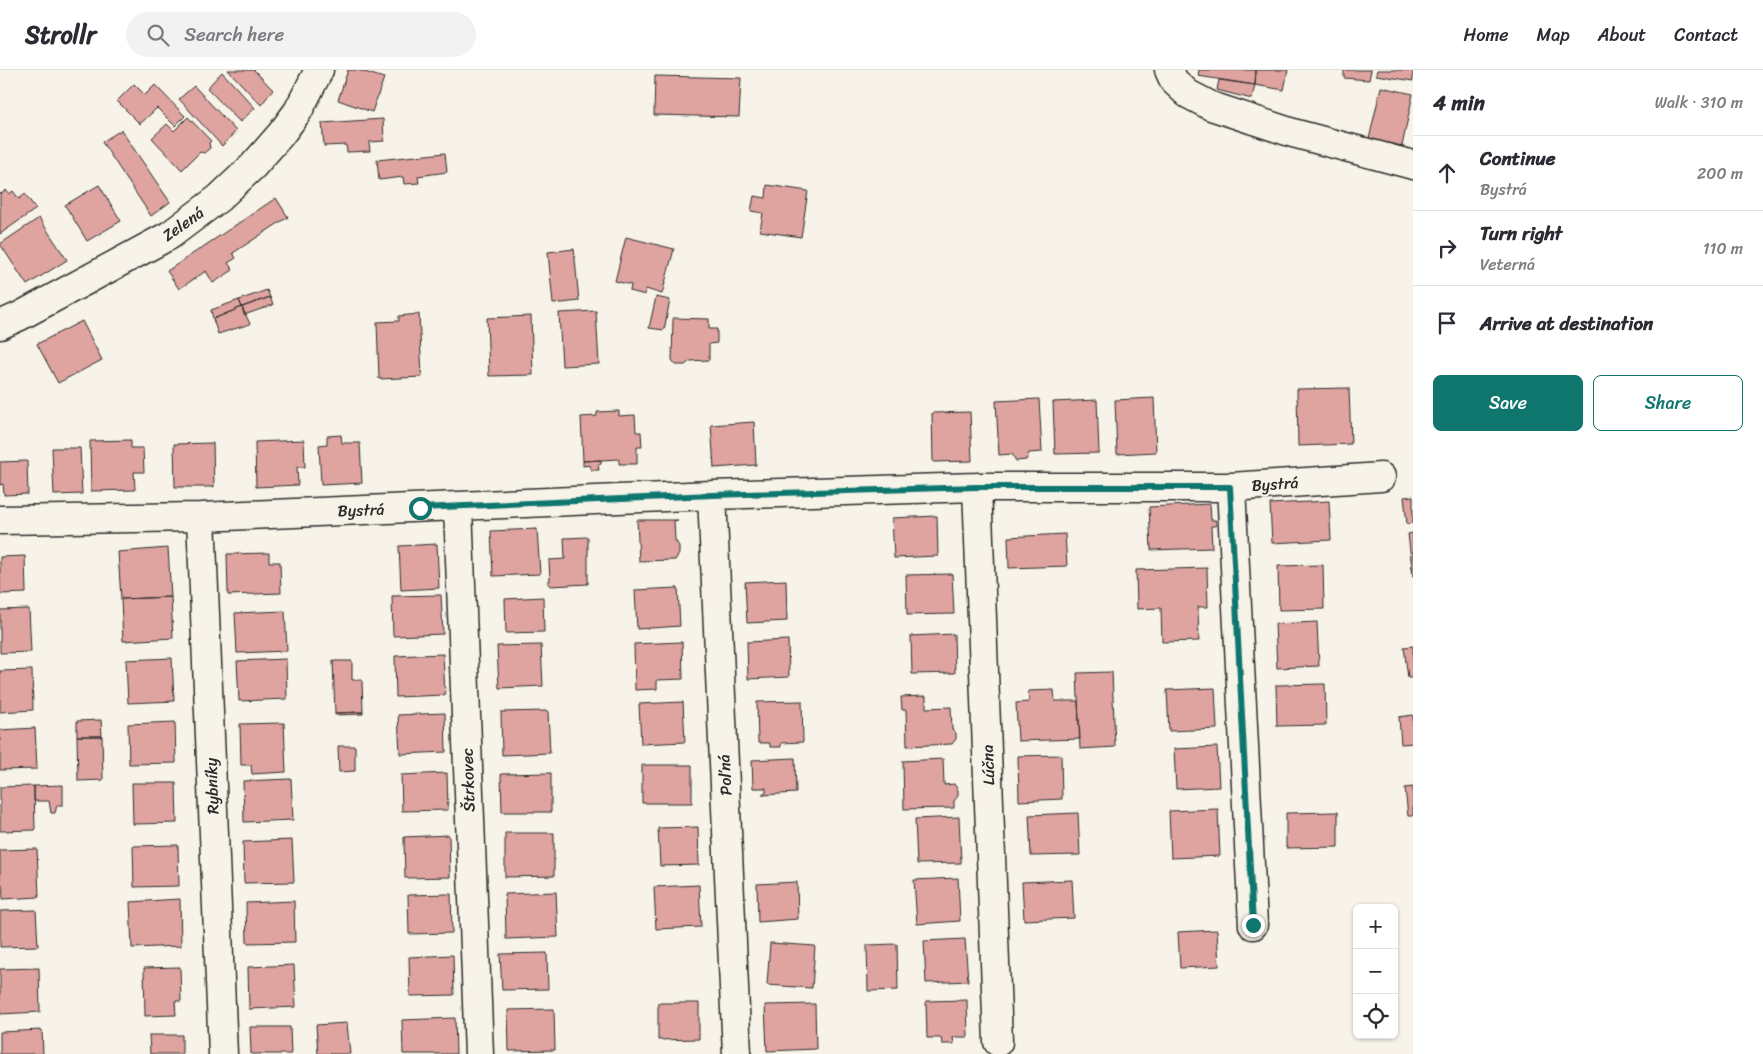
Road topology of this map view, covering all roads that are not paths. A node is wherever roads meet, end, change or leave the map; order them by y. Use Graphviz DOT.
graph roads {
  1 [pos="319,70"];
  2 [pos="1169,70"];
  3 [pos="1413,165"];
  4 [pos="0,325"];
  5 [pos="1381,477"];
  6 [pos="977,487"];
  7 [pos="1230,487"];
  8 [pos="712,495"];
  9 [pos="458,506"];
  10 [pos="201,517"];
  11 [pos="0,520"];
  12 [pos="1253,925"];
  13 [pos="998,1042"];
  14 [pos="223,1054"];
  15 [pos="479,1054"];
  16 [pos="737,1054"];
  1 -- 4 [label="street, Zelená"];
  2 -- 3 [label="street"];
  5 -- 7 [label="street, Bystrá"];
  6 -- 7 [label="street, Bystrá"];
  6 -- 8 [label="street, Bystrá"];
  6 -- 13 [label="street, Lúčna"];
  7 -- 12 [label="street"];
  8 -- 9 [label="street, Bystrá"];
  8 -- 16 [label="street, Poľná"];
  9 -- 10 [label="street, Bystrá"];
  9 -- 15 [label="street, Štrkovec"];
  10 -- 11 [label="street, Bystrá"];
  10 -- 14 [label="street, Rybníky"];
}
